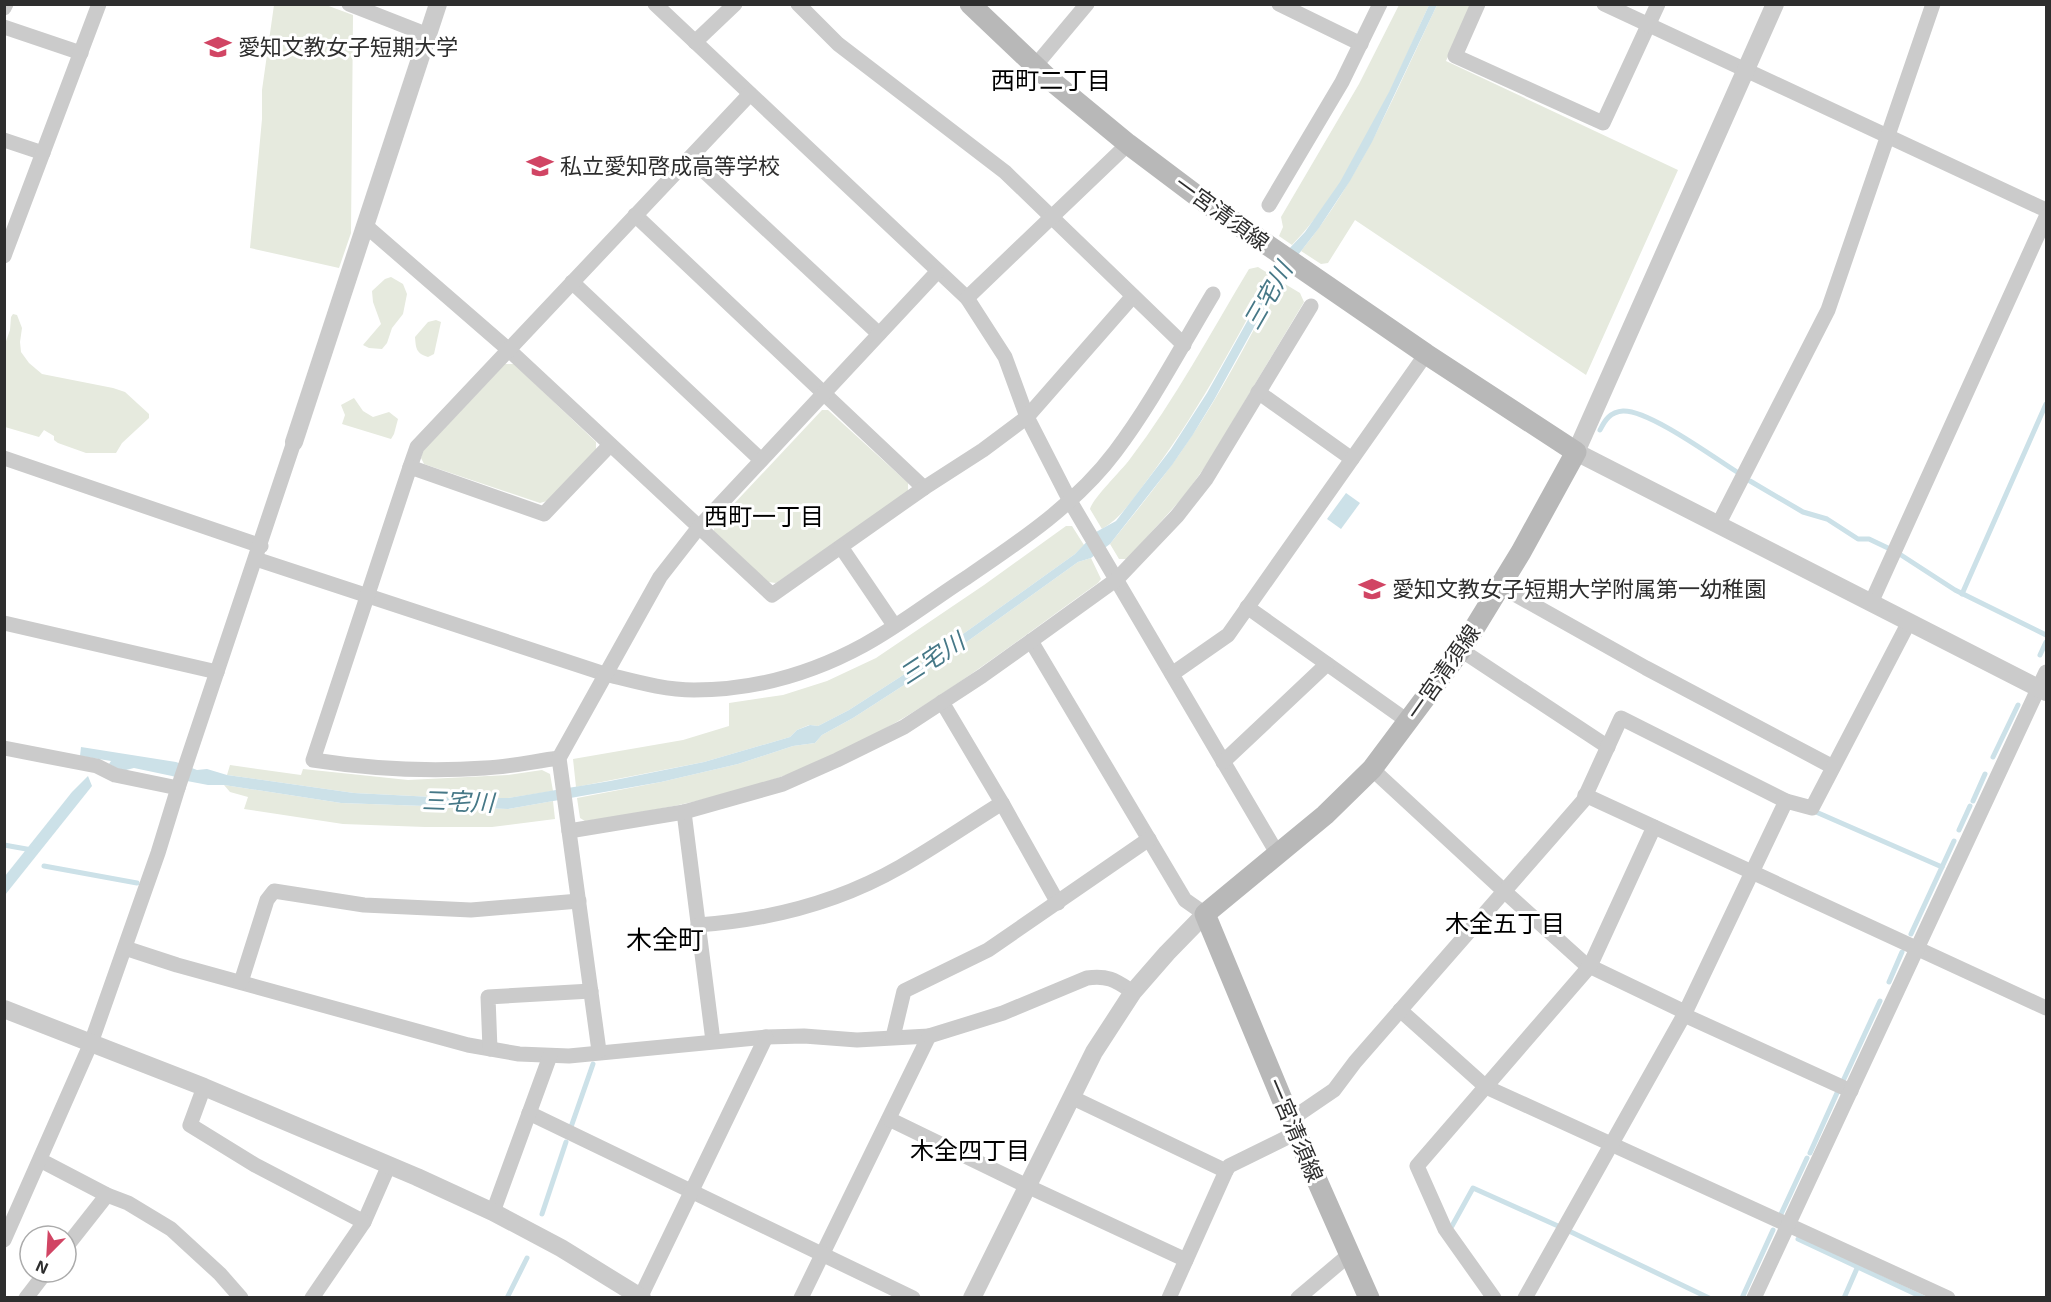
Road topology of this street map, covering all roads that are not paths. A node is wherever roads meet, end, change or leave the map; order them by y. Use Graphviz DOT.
graph roads {
  1 [pos="99,4"];
  2 [pos="350,4"];
  3 [pos="438,4"];
  4 [pos="655,4"];
  5 [pos="735,4"];
  6 [pos="798,4"];
  7 [pos="970,4"];
  8 [pos="1087,4"];
  9 [pos="1279,4"];
  10 [pos="1380,4"];
  11 [pos="1478,4"];
  12 [pos="1604,4"];
  13 [pos="1658,4"];
  14 [pos="1775,4"];
  15 [pos="1934,4"];
  16 [pos="1648,25"];
  17 [pos="4,27"];
  18 [pos="428,35"];
  19 [pos="695,42"];
  20 [pos="1361,44"];
  21 [pos="81,53"];
  22 [pos="1035,66"];
  23 [pos="1746,69"];
  24 [pos="750,94"];
  25 [pos="1888,135"];
  26 [pos="4,140"];
  27 [pos="1128,144"];
  28 [pos="43,153"];
  29 [pos="690,158"];
  30 [pos="1269,205"];
  31 [pos="2046,210"];
  32 [pos="635,215"];
  33 [pos="2046,216"];
  34 [pos="1053,218"];
  35 [pos="366,226"];
  36 [pos="5,253"];
  37 [pos="938,271"];
  38 [pos="572,282"];
  39 [pos="1213,294"];
  40 [pos="1133,296"];
  41 [pos="967,298"];
  42 [pos="1311,306"];
  43 [pos="879,334"];
  44 [pos="1184,345"];
  45 [pos="509,350"];
  46 [pos="1426,354"];
  47 [pos="1258,392"];
  48 [pos="824,393"];
  49 [pos="1027,417"];
  50 [pos="294,442"];
  51 [pos="610,445"];
  52 [pos="1576,452"];
  53 [pos="4,458"];
  54 [pos="1352,459"];
  55 [pos="761,460"];
  56 [pos="410,467"];
  57 [pos="924,488"];
  58 [pos="1070,501"];
  59 [pos="1718,525"];
  60 [pos="699,527"];
  61 [pos="841,547"];
  62 [pos="259,553"];
  63 [pos="1113,574"];
  64 [pos="1500,586"];
  65 [pos="367,597"];
  66 [pos="1871,603"];
  67 [pos="1247,608"];
  68 [pos="1909,622"];
  69 [pos="4,623"];
  70 [pos="894,625"];
  71 [pos="1031,641"];
  72 [pos="1461,650"];
  73 [pos="1327,664"];
  74 [pos="217,672"];
  75 [pos="605,674"];
  76 [pos="1172,674"];
  77 [pos="2044,684"];
  78 [pos="942,702"];
  79 [pos="1409,722"];
  80 [pos="1608,747"];
  81 [pos="4,748"];
  82 [pos="560,762"];
  83 [pos="1223,762"];
  84 [pos="1833,767"];
  85 [pos="1372,769"];
  86 [pos="178,788"];
  87 [pos="1585,795"];
  88 [pos="1786,801"];
  89 [pos="1002,803"];
  90 [pos="684,812"];
  91 [pos="568,824"];
  92 [pos="1654,827"];
  93 [pos="1149,839"];
  94 [pos="1277,853"];
  95 [pos="1752,872"];
  96 [pos="1504,891"];
  97 [pos="579,901"];
  98 [pos="1058,903"];
  99 [pos="1204,914"];
  100 [pos="698,925"];
  101 [pos="125,948"];
  102 [pos="1918,948"];
  103 [pos="1590,966"];
  104 [pos="241,982"];
  105 [pos="591,991"];
  106 [pos="1133,992"];
  107 [pos="2046,1008"];
  108 [pos="4,1009"];
  109 [pos="1400,1010"];
  110 [pos="1685,1013"];
  111 [pos="929,1036"];
  112 [pos="766,1037"];
  113 [pos="893,1037"];
  114 [pos="713,1041"];
  115 [pos="91,1043"];
  116 [pos="490,1049"];
  117 [pos="599,1051"];
  118 [pos="550,1056"];
  119 [pos="204,1087"];
  120 [pos="1486,1087"];
  121 [pos="1851,1091"];
  122 [pos="1071,1097"];
  123 [pos="529,1113"];
  124 [pos="889,1119"];
  125 [pos="1293,1126"];
  126 [pos="1611,1144"];
  127 [pos="40,1160"];
  128 [pos="389,1165"];
  129 [pos="1226,1171"];
  130 [pos="1027,1186"];
  131 [pos="692,1191"];
  132 [pos="107,1195"];
  133 [pos="493,1212"];
  134 [pos="364,1222"];
  135 [pos="1788,1225"];
  136 [pos="78,1232"];
  137 [pos="4,1240"];
  138 [pos="822,1254"];
  139 [pos="1350,1254"];
  140 [pos="1186,1260"];
  141 [pos="37,1284"];
  142 [pos="1942,1296"];
  143 [pos="640,1297"];
  144 [pos="26,1298"];
  145 [pos="241,1298"];
  146 [pos="312,1298"];
  147 [pos="801,1298"];
  148 [pos="913,1298"];
  149 [pos="972,1298"];
  150 [pos="1169,1298"];
  151 [pos="1298,1298"];
  152 [pos="1369,1298"];
  153 [pos="1494,1298"];
  154 [pos="1526,1298"];
  155 [pos="1754,1298"];
  1 -- 21 [label="street"];
  2 -- 18 [label="street"];
  3 -- 18 [label="street"];
  4 -- 19 [label="street"];
  5 -- 19 [label="street"];
  6 -- 34 [label="street"];
  7 -- 22 [label="main road, 一宮清須線"];
  8 -- 22 [label="street"];
  9 -- 20 [label="street"];
  10 -- 20 [label="street"];
  11 -- 16 [label="street"];
  12 -- 16 [label="street"];
  13 -- 16 [label="street"];
  14 -- 23 [label="street"];
  15 -- 25 [label="street"];
  16 -- 23 [label="street"];
  17 -- 21 [label="street"];
  18 -- 35 [label="street"];
  19 -- 24 [label="street"];
  20 -- 30 [label="street"];
  21 -- 28 [label="street"];
  22 -- 27 [label="main road, 一宮清須線"];
  23 -- 25 [label="street"];
  23 -- 52 [label="street"];
  24 -- 29 [label="street"];
  24 -- 37 [label="street"];
  25 -- 31 [label="street"];
  25 -- 59 [label="street"];
  26 -- 28 [label="street"];
  27 -- 34 [label="street"];
  27 -- 46 [label="main road, 一宮清須線"];
  28 -- 36 [label="street"];
  29 -- 32 [label="street"];
  29 -- 43 [label="street"];
  32 -- 38 [label="street"];
  32 -- 48 [label="street"];
  33 -- 66 [label="street"];
  34 -- 40 [label="street"];
  34 -- 41 [label="street"];
  35 -- 45 [label="street"];
  35 -- 50 [label="street"];
  37 -- 41 [label="street"];
  37 -- 43 [label="street"];
  38 -- 45 [label="street"];
  38 -- 55 [label="street"];
  39 -- 44 [label="street"];
  40 -- 44 [label="street"];
  40 -- 49 [label="street"];
  41 -- 49 [label="street"];
  42 -- 47 [label="street"];
  43 -- 48 [label="street"];
  44 -- 58 [label="street"];
  45 -- 51 [label="street"];
  45 -- 56 [label="street"];
  46 -- 52 [label="main road, 一宮清須線"];
  46 -- 54 [label="street"];
  47 -- 54 [label="street"];
  47 -- 63 [label="street"];
  48 -- 55 [label="street"];
  48 -- 57 [label="street"];
  49 -- 57 [label="street"];
  49 -- 58 [label="street"];
  50 -- 62 [label="street"];
  51 -- 56 [label="street"];
  51 -- 60 [label="street"];
  52 -- 59 [label="street"];
  52 -- 64 [label="main road, 一宮清須線"];
  53 -- 62 [label="street"];
  54 -- 67 [label="street"];
  55 -- 60 [label="street"];
  56 -- 65 [label="street"];
  57 -- 61 [label="street"];
  58 -- 63 [label="street"];
  58 -- 70 [label="street"];
  59 -- 66 [label="street"];
  60 -- 61 [label="street"];
  60 -- 75 [label="street"];
  61 -- 70 [label="street"];
  62 -- 65 [label="street"];
  62 -- 74 [label="street"];
  63 -- 71 [label="street"];
  63 -- 76 [label="street"];
  64 -- 72 [label="main road, 一宮清須線"];
  64 -- 84 [label="street"];
  65 -- 75 [label="street"];
  65 -- 82 [label="street"];
  66 -- 68 [label="street"];
  67 -- 73 [label="street"];
  67 -- 76 [label="street"];
  68 -- 77 [label="street"];
  68 -- 84 [label="street"];
  69 -- 74 [label="street"];
  70 -- 75 [label="street"];
  71 -- 78 [label="street"];
  71 -- 93 [label="street"];
  72 -- 79 [label="main road, 一宮清須線"];
  72 -- 80 [label="street"];
  73 -- 79 [label="street"];
  73 -- 83 [label="street"];
  74 -- 86 [label="street"];
  75 -- 82 [label="street"];
  76 -- 83 [label="street"];
  77 -- 102 [label="street"];
  78 -- 89 [label="street"];
  78 -- 90 [label="street"];
  79 -- 85 [label="main road, 一宮清須線"];
  80 -- 87 [label="street"];
  80 -- 88 [label="street"];
  81 -- 86 [label="street"];
  82 -- 91 [label="street"];
  83 -- 94 [label="street"];
  84 -- 88 [label="street"];
  85 -- 94 [label="main road, 一宮清須線"];
  85 -- 96 [label="street"];
  86 -- 101 [label="street"];
  87 -- 92 [label="street"];
  87 -- 96 [label="street"];
  88 -- 95 [label="street"];
  89 -- 98 [label="street"];
  89 -- 100 [label="street"];
  90 -- 91 [label="street"];
  90 -- 100 [label="street"];
  91 -- 97 [label="street"];
  92 -- 95 [label="street"];
  92 -- 103 [label="street"];
  93 -- 98 [label="street"];
  93 -- 99 [label="street"];
  94 -- 99 [label="main road, 一宮清須線"];
  95 -- 102 [label="street"];
  95 -- 110 [label="street"];
  96 -- 103 [label="street"];
  96 -- 109 [label="street"];
  97 -- 104 [label="street"];
  97 -- 105 [label="street"];
  98 -- 113 [label="street"];
  99 -- 106 [label="street"];
  99 -- 125 [label="main road, 一宮清須線"];
  100 -- 114 [label="street"];
  101 -- 104 [label="street"];
  101 -- 115 [label="street"];
  102 -- 107 [label="street"];
  102 -- 121 [label="street"];
  103 -- 110 [label="street"];
  103 -- 120 [label="street"];
  104 -- 116 [label="street"];
  105 -- 116 [label="street"];
  105 -- 117 [label="street"];
  106 -- 111 [label="street"];
  106 -- 122 [label="street"];
  108 -- 115 [label="street"];
  109 -- 120 [label="street"];
  109 -- 125 [label="street"];
  110 -- 121 [label="street"];
  110 -- 126 [label="street"];
  111 -- 113 [label="street"];
  111 -- 124 [label="street"];
  112 -- 113 [label="street"];
  112 -- 114 [label="street"];
  112 -- 131 [label="street"];
  114 -- 117 [label="street"];
  115 -- 119 [label="street"];
  115 -- 127 [label="street"];
  116 -- 118 [label="street"];
  117 -- 118 [label="street"];
  118 -- 123 [label="street"];
  119 -- 128 [label="street"];
  119 -- 134 [label="street"];
  120 -- 126 [label="street"];
  120 -- 153 [label="street"];
  121 -- 135 [label="street"];
  122 -- 129 [label="street"];
  122 -- 130 [label="street"];
  123 -- 131 [label="street"];
  123 -- 133 [label="street"];
  124 -- 130 [label="street"];
  124 -- 138 [label="street"];
  125 -- 129 [label="street"];
  125 -- 139 [label="main road, 一宮清須線"];
  126 -- 135 [label="street"];
  126 -- 154 [label="street"];
  127 -- 132 [label="street"];
  127 -- 137 [label="street"];
  128 -- 133 [label="street"];
  128 -- 134 [label="street"];
  129 -- 140 [label="street"];
  130 -- 140 [label="street"];
  130 -- 149 [label="street"];
  131 -- 138 [label="street"];
  131 -- 143 [label="street"];
  132 -- 136 [label="street"];
  132 -- 145 [label="street"];
  133 -- 143 [label="street"];
  134 -- 146 [label="street"];
  135 -- 142 [label="street"];
  135 -- 155 [label="street"];
  138 -- 147 [label="street"];
  138 -- 148 [label="street"];
  139 -- 151 [label="street"];
  139 -- 152 [label="main road, 一宮清須線"];
  140 -- 150 [label="street"];
  141 -- 144 [label="street"];
}
